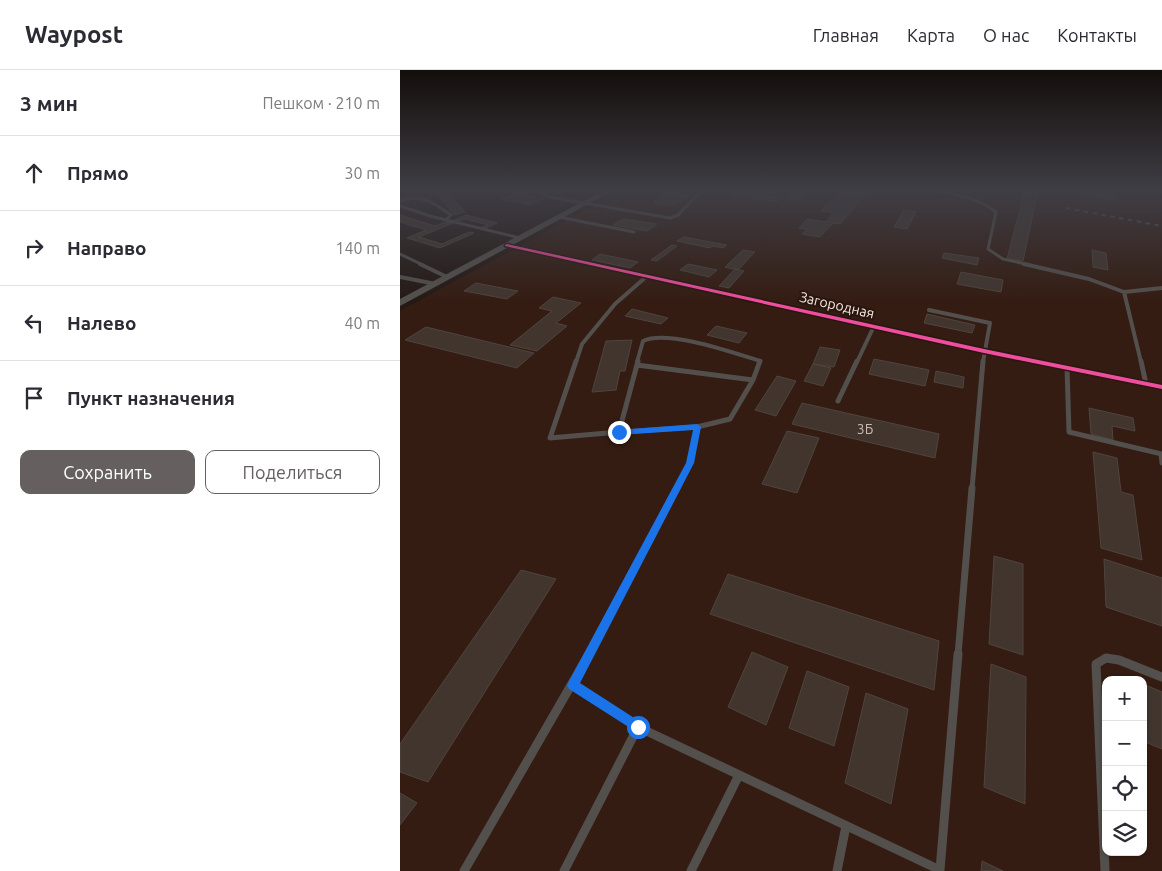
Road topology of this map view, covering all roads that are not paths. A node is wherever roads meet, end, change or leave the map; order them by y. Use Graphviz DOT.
graph roads {
  1 [pos="476,227"];
  2 [pos="540,227"];
  3 [pos="611,227"];
  4 [pos="993,227"];
  5 [pos="634,232"];
  6 [pos="520,238"];
  7 [pos="507,246"];
  8 [pos="400,254"];
  9 [pos="647,276"];
  10 [pos="400,277"];
  11 [pos="447,277"];
  12 [pos="436,284"];
  13 [pos="1162,288"];
  14 [pos="1124,292"];
  15 [pos="400,303"];
  16 [pos="929,310"];
  17 [pos="874,326"];
  18 [pos="984,350"];
  19 [pos="637,364"];
  20 [pos="1067,367"];
  21 [pos="753,380"];
  22 [pos="1146,384"];
  23 [pos="1162,387"];
  24 [pos="838,401"];
  25 [pos="697,427"];
  26 [pos="619,432"];
  27 [pos="1161,454"];
  28 [pos="1162,463"];
  29 [pos="1162,677"];
  30 [pos="573,685"];
  31 [pos="638,727"];
  32 [pos="739,775"];
  33 [pos="846,826"];
  34 [pos="940,870"];
  35 [pos="464,871"];
  36 [pos="564,871"];
  37 [pos="691,871"];
  38 [pos="837,871"];
  39 [pos="1105,871"];
  1 -- 6 [label="lane"];
  2 -- 6 [label="street"];
  3 -- 5 [label="lane"];
  4 -- 14 [label="lane"];
  6 -- 7 [label="street"];
  7 -- 9 [label="street, Загородная"];
  7 -- 11 [label="street"];
  8 -- 11 [label="lane"];
  9 -- 17 [label="street, Загородная"];
  9 -- 26 [label="lane"];
  10 -- 12 [label="lane"];
  11 -- 12 [label="street"];
  12 -- 15 [label="street"];
  13 -- 14 [label="lane"];
  14 -- 22 [label="lane"];
  16 -- 18 [label="lane"];
  17 -- 18 [label="street, Загородная"];
  17 -- 24 [label="lane"];
  18 -- 20 [label="street, Загородная"];
  18 -- 34 [label="lane"];
  19 -- 21 [label="lane"];
  19 -- 21 [label="lane"];
  19 -- 26 [label="lane"];
  20 -- 22 [label="street, Загородная"];
  20 -- 27 [label="lane"];
  21 -- 25 [label="lane"];
  22 -- 23 [label="street, Загородная"];
  25 -- 26 [label="lane"];
  25 -- 30 [label="lane"];
  27 -- 28 [label="lane"];
  29 -- 39 [label="lane"];
  30 -- 31 [label="lane"];
  30 -- 35 [label="lane"];
  31 -- 32 [label="lane"];
  31 -- 36 [label="lane"];
  32 -- 33 [label="lane"];
  32 -- 37 [label="lane"];
  33 -- 34 [label="lane"];
  33 -- 38 [label="lane"];
}
